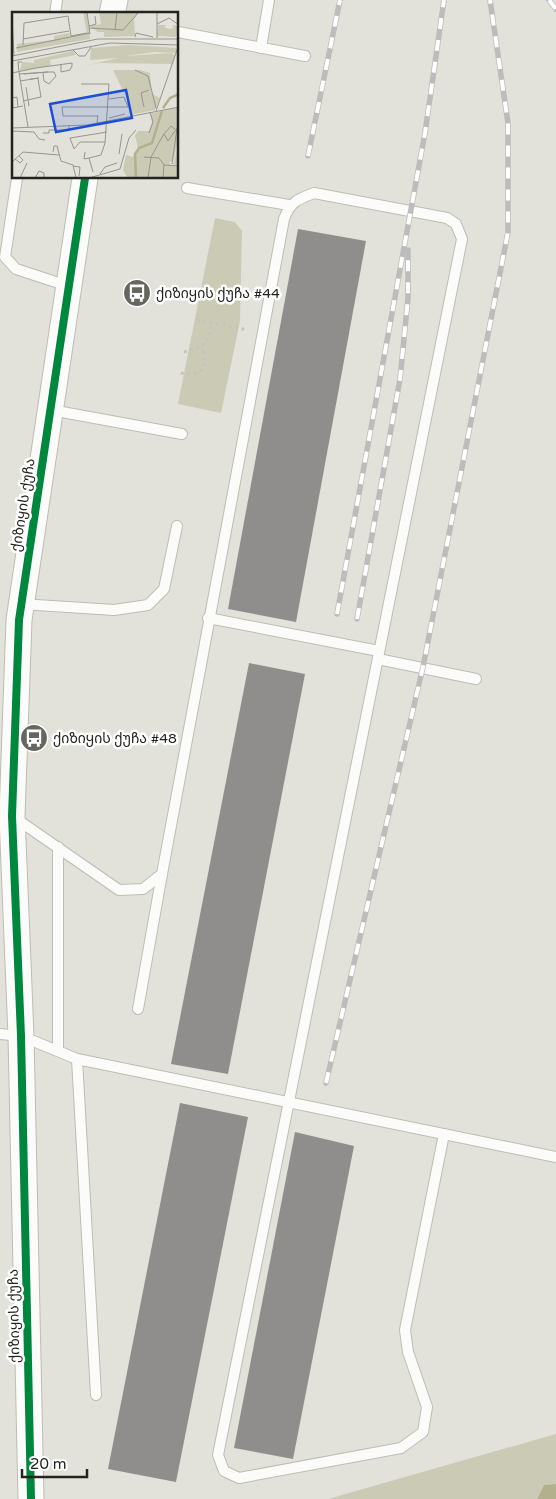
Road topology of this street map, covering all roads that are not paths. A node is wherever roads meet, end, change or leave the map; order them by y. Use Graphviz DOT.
graph roads {
  1 [pos="270,0"];
  2 [pos="179,32"];
  3 [pos="261,48"];
  4 [pos="305,56"];
  5 [pos="17,179"];
  6 [pos="85,179"];
  7 [pos="187,188"];
  8 [pos="289,205"];
  9 [pos="68,286"];
  10 [pos="50,410"];
  11 [pos="182,434"];
  12 [pos="177,526"];
  13 [pos="21,604"];
  14 [pos="208,618"];
  15 [pos="379,655"];
  16 [pos="476,679"];
  17 [pos="12,816"];
  18 [pos="58,847"];
  19 [pos="162,874"];
  20 [pos="138,1010"];
  21 [pos="10,1035"];
  22 [pos="58,1049"];
  23 [pos="76,1059"];
  24 [pos="289,1102"];
  25 [pos="444,1134"];
  26 [pos="556,1157"];
  27 [pos="96,1395"];
  28 [pos="31,1499"];
  1 -- 3 [label="lane"];
  2 -- 3 [label="lane"];
  3 -- 4 [label="lane"];
  5 -- 9 [label="lane"];
  6 -- 9 [label="street, ქიზიყის ქუჩა"];
  7 -- 8 [label="lane"];
  8 -- 14 [label="lane"];
  8 -- 15 [label="lane"];
  9 -- 10 [label="street, ქიზიყის ქუჩა"];
  10 -- 11 [label="lane"];
  10 -- 13 [label="street, ქიზიყის ქუჩა"];
  12 -- 13 [label="lane"];
  13 -- 17 [label="street, ქიზიყის ქუჩა"];
  14 -- 15 [label="lane"];
  14 -- 19 [label="lane"];
  15 -- 16 [label="lane"];
  15 -- 24 [label="lane"];
  17 -- 18 [label="lane"];
  17 -- 21 [label="street, ქიზიყის ქუჩა"];
  18 -- 19 [label="lane"];
  18 -- 22 [label="lane"];
  19 -- 20 [label="lane"];
  21 -- 22 [label="lane"];
  21 -- 28 [label="street, ქიზიყის ქუჩა"];
  22 -- 23 [label="lane"];
  23 -- 24 [label="lane"];
  23 -- 27 [label="lane"];
  24 -- 25 [label="lane"];
  24 -- 25 [label="lane"];
  25 -- 26 [label="lane"];
}
